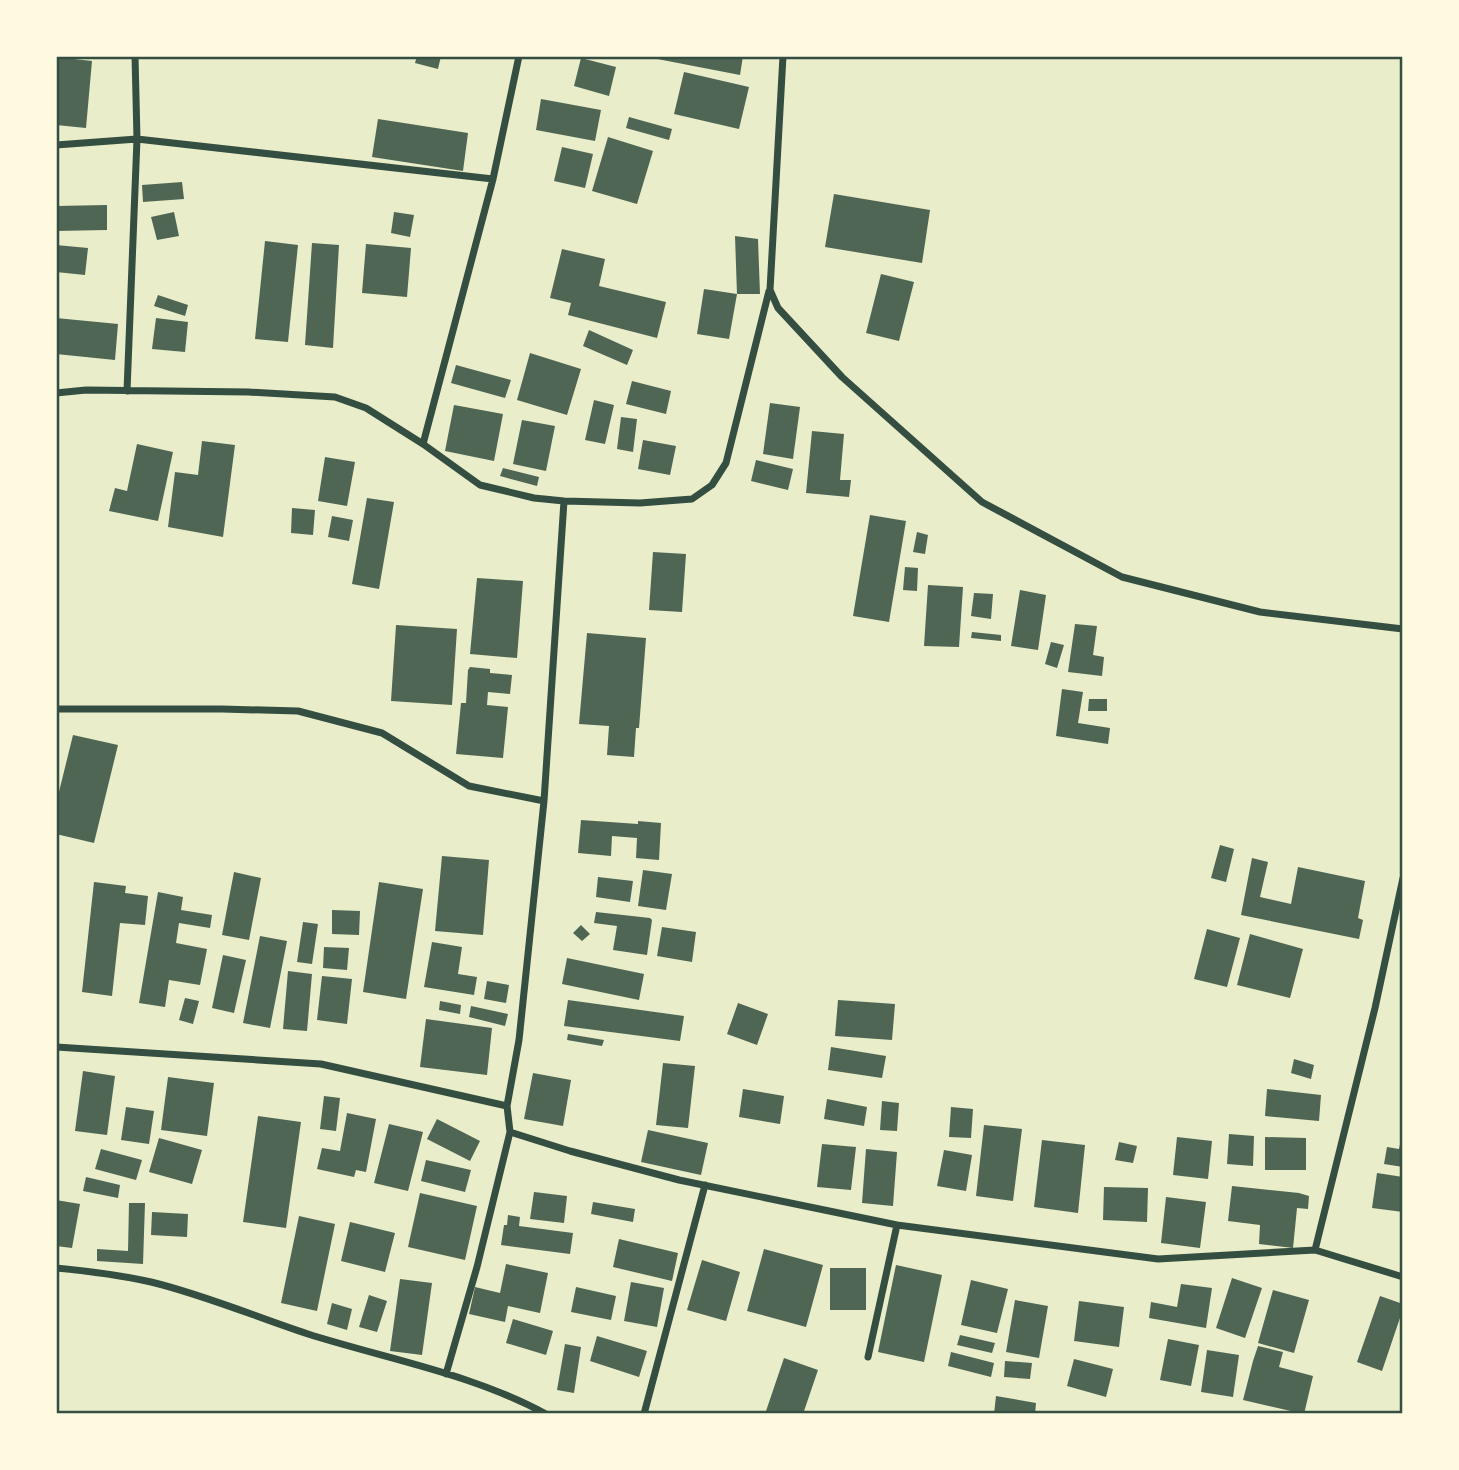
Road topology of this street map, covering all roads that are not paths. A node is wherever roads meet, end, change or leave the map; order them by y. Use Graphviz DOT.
graph roads {
  1 [pos="135,56"];
  2 [pos="519,56"];
  3 [pos="783,56"];
  4 [pos="137,139"];
  5 [pos="56,145"];
  6 [pos="493,179"];
  7 [pos="769,290"];
  8 [pos="127,391"];
  9 [pos="56,393"];
  10 [pos="423,444"];
  11 [pos="564,501"];
  12 [pos="1403,629"];
  13 [pos="56,709"];
  14 [pos="544,801"];
  15 [pos="1403,878"];
  16 [pos="56,1047"];
  17 [pos="507,1106"];
  18 [pos="510,1132"];
  19 [pos="705,1185"];
  20 [pos="897,1225"];
  21 [pos="1315,1250"];
  22 [pos="56,1268"];
  23 [pos="1403,1277"];
  24 [pos="868,1357"];
  25 [pos="446,1374"];
  26 [pos="545,1414"];
  27 [pos="644,1414"];
  1 -- 4 [label="street"];
  2 -- 6 [label="street"];
  3 -- 7 [label="street"];
  4 -- 5 [label="street"];
  4 -- 6 [label="street"];
  4 -- 8 [label="street"];
  6 -- 10 [label="street"];
  7 -- 11 [label="street"];
  7 -- 12 [label="street"];
  8 -- 9 [label="street"];
  8 -- 10 [label="street"];
  10 -- 11 [label="street"];
  11 -- 14 [label="street"];
  13 -- 14 [label="street"];
  14 -- 17 [label="street"];
  15 -- 21 [label="street"];
  16 -- 17 [label="street"];
  17 -- 18 [label="street"];
  18 -- 19 [label="street"];
  18 -- 25 [label="street"];
  19 -- 20 [label="street"];
  19 -- 27 [label="street"];
  20 -- 21 [label="street"];
  20 -- 24 [label="street"];
  21 -- 23 [label="street"];
  22 -- 25 [label="street"];
  25 -- 26 [label="street"];
}
